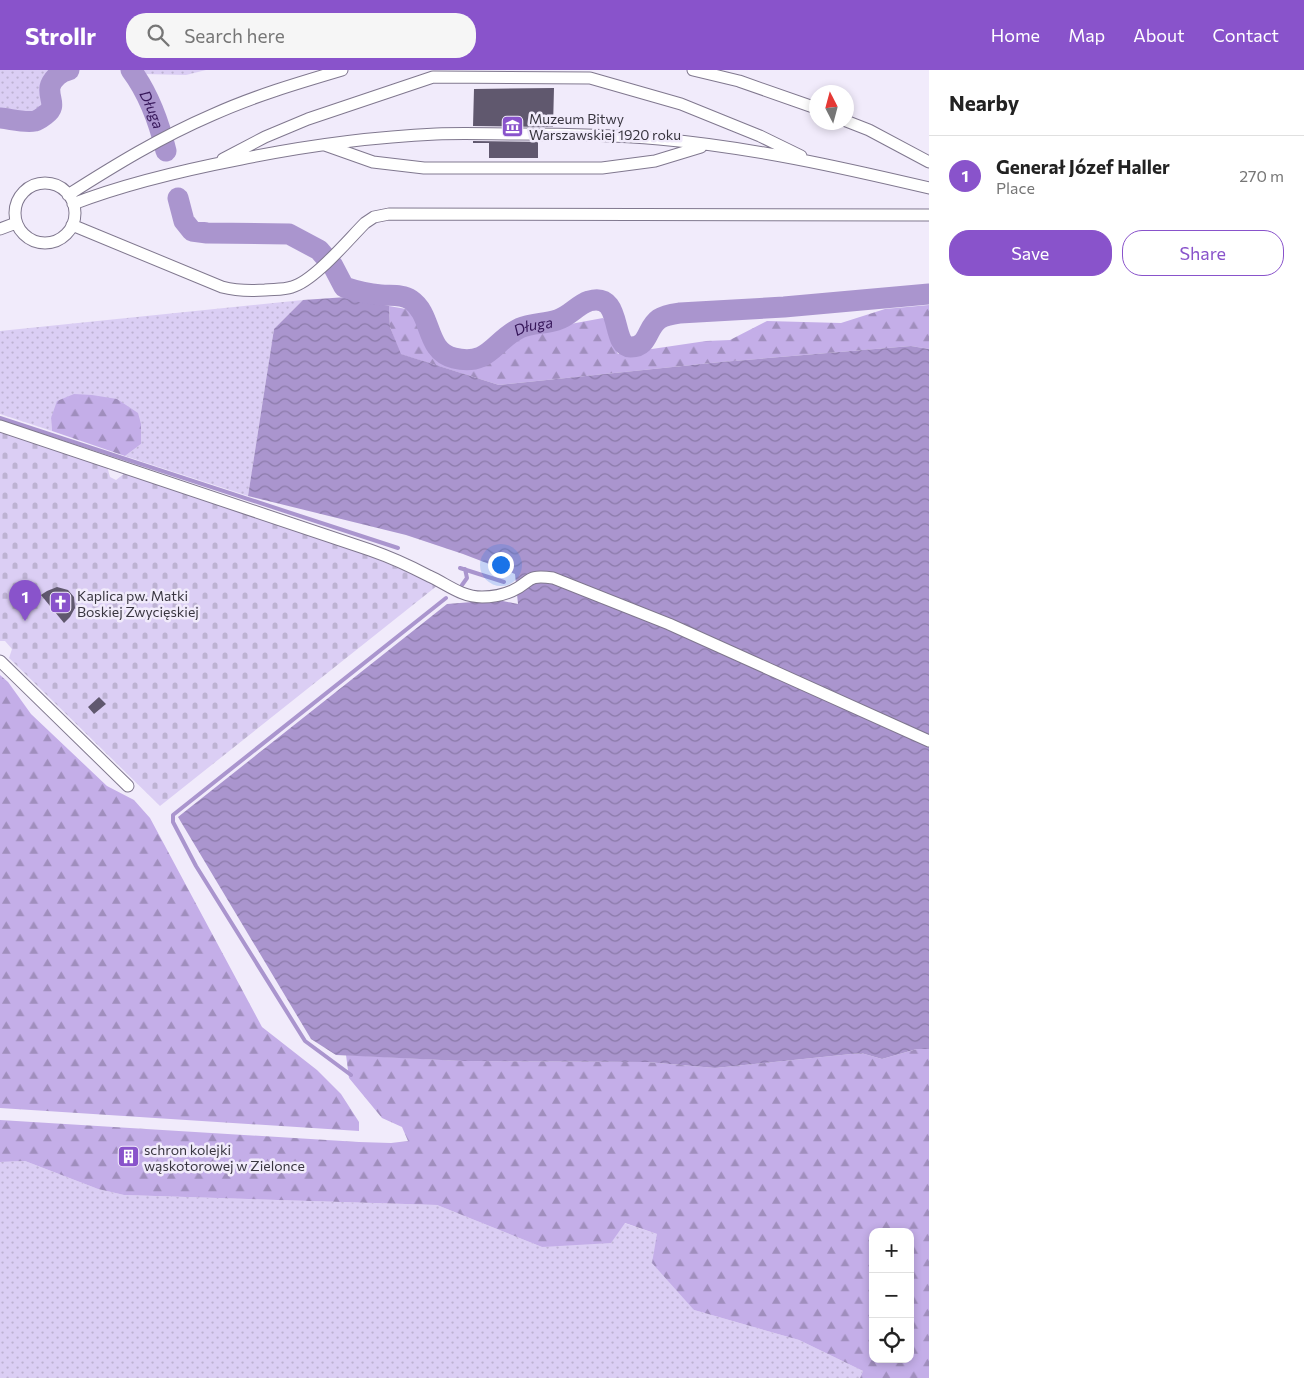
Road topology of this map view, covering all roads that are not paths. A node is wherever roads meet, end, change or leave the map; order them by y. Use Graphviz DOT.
graph roads {
  1 [pos="342,70"];
  2 [pos="693,70"];
  3 [pos="513,73"];
  4 [pos="809,106"];
  5 [pos="854,124"];
  6 [pos="324,145"];
  7 [pos="706,145"];
  8 [pos="814,162"];
  9 [pos="929,162"];
  10 [pos="214,164"];
  11 [pos="929,188"];
  12 [pos="71,200"];
  13 [pos="929,215"];
  14 [pos="16,223"];
  15 [pos="72,225"];
  16 [pos="0,229"];
  17 [pos="0,426"];
  18 [pos="0,661"];
  19 [pos="929,741"];
  20 [pos="128,786"];
  1 -- 12 [label="street"];
  2 -- 4 [label="street"];
  3 -- 8 [label="street"];
  3 -- 10 [label="street"];
  5 -- 9 [label="street"];
  6 -- 7 [label="street"];
  6 -- 7 [label="street"];
  6 -- 10 [label="street"];
  7 -- 8 [label="street"];
  8 -- 11 [label="street"];
  10 -- 12 [label="street"];
  12 -- 14 [label="street"];
  12 -- 15 [label="street"];
  13 -- 15 [label="street"];
  14 -- 15 [label="street"];
  14 -- 16 [label="street"];
  17 -- 19 [label="street"];
  18 -- 20 [label="street"];
}
